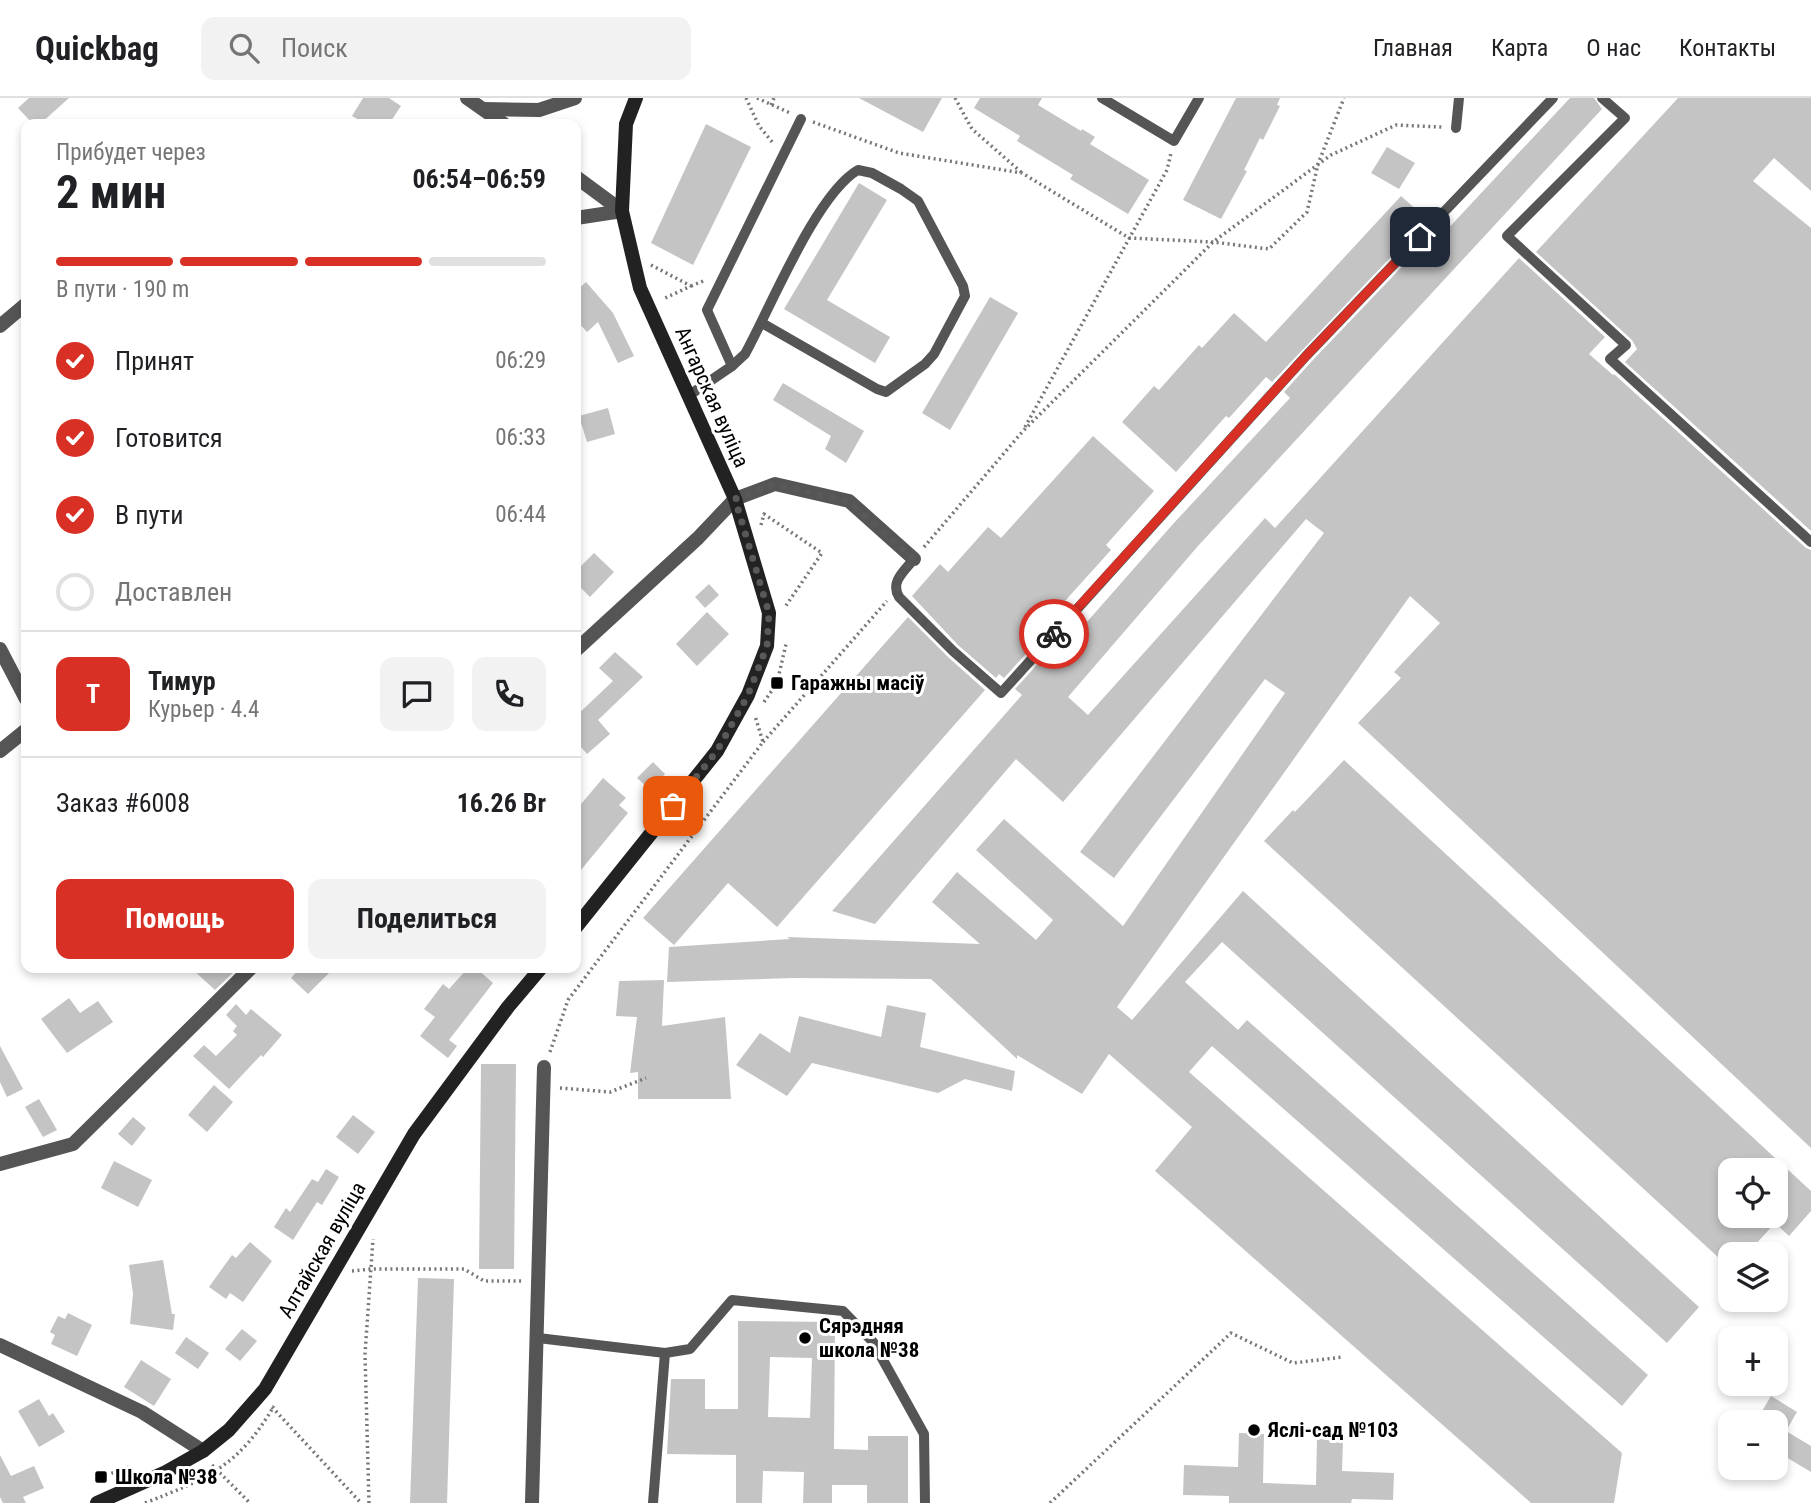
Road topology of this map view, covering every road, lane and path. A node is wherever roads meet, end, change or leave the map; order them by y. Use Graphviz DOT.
graph roads {
  1 [pos="467,98"];
  2 [pos="575,98"];
  3 [pos="636,98"];
  4 [pos="746,98"];
  5 [pos="757,98"];
  6 [pos="774,98"];
  7 [pos="955,98"];
  8 [pos="1102,98"];
  9 [pos="1199,98"];
  10 [pos="1344,98"];
  11 [pos="1459,98"];
  12 [pos="1553,98"];
  13 [pos="1602,98"];
  14 [pos="771,105"];
  15 [pos="483,109"];
  16 [pos="497,119"];
  17 [pos="801,119"];
  18 [pos="1456,128"];
  19 [pos="1174,141"];
  20 [pos="772,151"];
  21 [pos="1318,164"];
  22 [pos="1022,173"];
  23 [pos="581,181"];
  24 [pos="622,211"];
  25 [pos="581,217"];
  26 [pos="1129,238"];
  27 [pos="1213,242"];
  28 [pos="650,264"];
  29 [pos="708,279"];
  30 [pos="691,286"];
  31 [pos="658,302"];
  32 [pos="21,308"];
  33 [pos="762,323"];
  34 [pos="0,326"];
  35 [pos="732,366"];
  36 [pos="688,396"];
  37 [pos="1023,431"];
  38 [pos="754,492"];
  39 [pos="735,499"];
  40 [pos="764,514"];
  41 [pos="1811,542"];
  42 [pos="822,553"];
  43 [pos="914,559"];
  44 [pos="896,591"];
  45 [pos="784,609"];
  46 [pos="581,645"];
  47 [pos="0,649"];
  48 [pos="21,689"];
  49 [pos="748,695"];
  50 [pos="21,734"];
  51 [pos="763,742"];
  52 [pos="0,751"];
  53 [pos="581,921"];
  54 [pos="246,973"];
  55 [pos="537,973"];
  56 [pos="544,1067"];
  57 [pos="646,1078"];
  58 [pos="544,1086"];
  59 [pos="0,1164"];
  60 [pos="374,1229"];
  61 [pos="371,1269"];
  62 [pos="332,1274"];
  63 [pos="540,1281"];
  64 [pos="538,1338"];
  65 [pos="0,1345"];
  66 [pos="664,1353"];
  67 [pos="1343,1357"];
  68 [pos="260,1395"];
  69 [pos="203,1451"];
  70 [pos="97,1503"];
  71 [pos="250,1503"];
  72 [pos="361,1503"];
  73 [pos="369,1503"];
  74 [pos="532,1503"];
  75 [pos="653,1503"];
  76 [pos="925,1503"];
  77 [pos="1049,1503"];
  1 -- 15 [label="street"];
  2 -- 15 [label="street"];
  3 -- 24 [label="main road, Ангарская вуліца"];
  4 -- 20 [label="path"];
  5 -- 14 [label="path"];
  6 -- 14 [label="path"];
  7 -- 22 [label="path"];
  8 -- 19 [label="lane"];
  9 -- 19 [label="lane"];
  10 -- 21 [label="path"];
  11 -- 18 [label="lane"];
  12 -- 44 [label="lane"];
  13 -- 41 [label="lane"];
  14 -- 17 [label="path"];
  15 -- 16 [label="street"];
  17 -- 22 [label="path"];
  17 -- 35 [label="lane"];
  18 -- 21 [label="path"];
  19 -- 26 [label="path"];
  21 -- 27 [label="path"];
  21 -- 27 [label="path"];
  22 -- 26 [label="path"];
  23 -- 24 [label="street"];
  24 -- 25 [label="street"];
  24 -- 36 [label="main road, Ангарская вуліца"];
  26 -- 27 [label="path"];
  26 -- 37 [label="path"];
  27 -- 37 [label="path"];
  28 -- 30 [label="path"];
  29 -- 30 [label="path"];
  30 -- 31 [label="path"];
  32 -- 34 [label="street"];
  33 -- 33 [label="lane"];
  33 -- 35 [label="lane"];
  35 -- 36 [label="lane"];
  36 -- 39 [label="main road, Ангарская вуліца"];
  37 -- 43 [label="path"];
  38 -- 39 [label="street"];
  38 -- 40 [label="path"];
  38 -- 43 [label="street"];
  39 -- 46 [label="street"];
  39 -- 49 [label="main road, Ангарская вуліца"];
  42 -- 45 [label="path"];
  43 -- 44 [label="lane"];
  44 -- 51 [label="path"];
  47 -- 48 [label="street"];
  49 -- 51 [label="path"];
  49 -- 53 [label="main road"];
  50 -- 52 [label="street"];
  51 -- 56 [label="path"];
  54 -- 59 [label="street"];
  55 -- 62 [label="main road, Алтайская вуліца"];
  56 -- 58 [label="street"];
  57 -- 58 [label="path"];
  58 -- 63 [label="street"];
  60 -- 61 [label="path"];
  61 -- 62 [label="path"];
  61 -- 63 [label="path"];
  61 -- 73 [label="path"];
  62 -- 68 [label="main road, Алтайская вуліца"];
  63 -- 64 [label="street"];
  64 -- 66 [label="lane"];
  64 -- 74 [label="street"];
  65 -- 69 [label="street"];
  66 -- 75 [label="lane"];
  66 -- 76 [label="lane"];
  67 -- 77 [label="path"];
  68 -- 69 [label="main road, Алтайская вуліца"];
  68 -- 72 [label="path"];
  69 -- 70 [label="main road, Алтайская вуліца"];
  69 -- 71 [label="path"];
}
